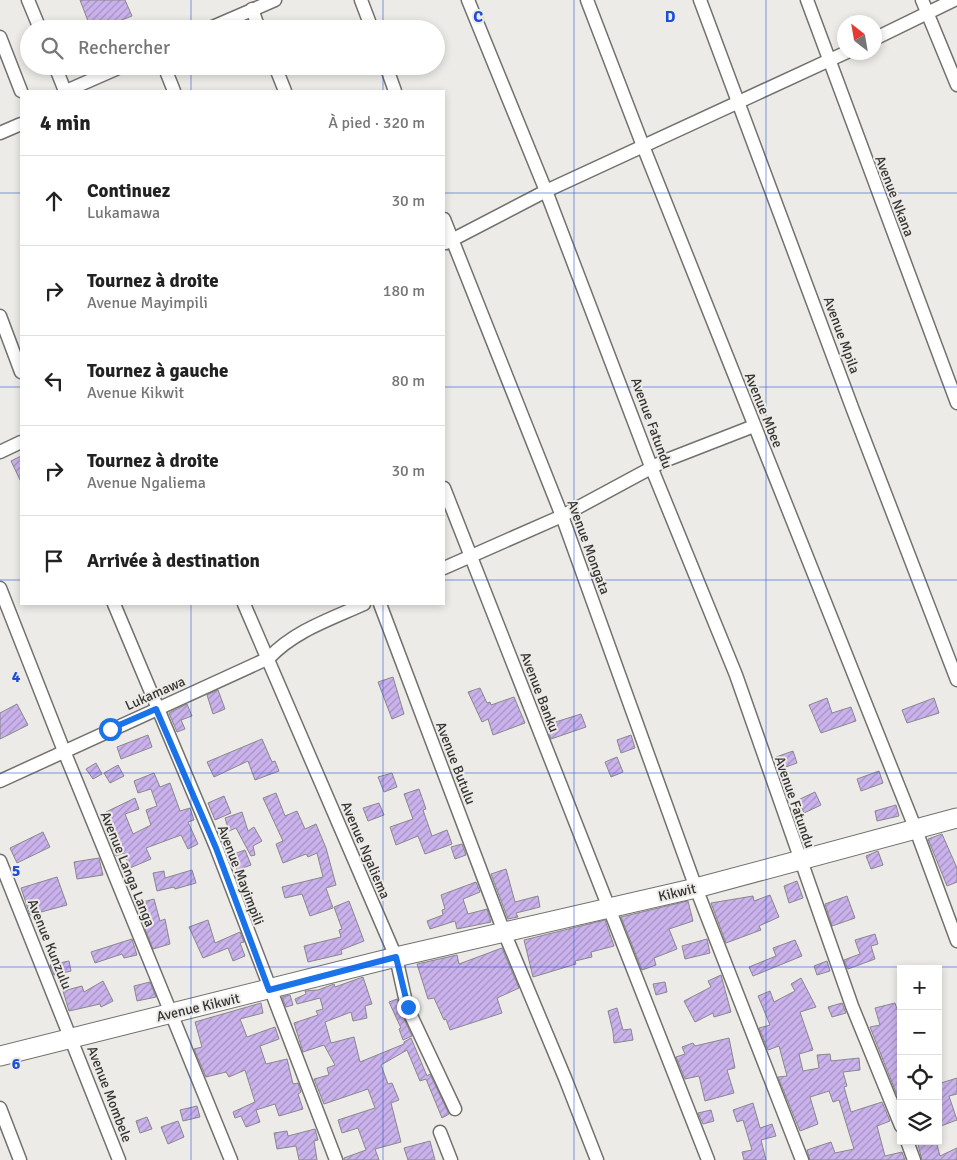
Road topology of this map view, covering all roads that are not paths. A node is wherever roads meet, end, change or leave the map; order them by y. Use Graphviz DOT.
graph roads {
  1 [pos="28,0"];
  2 [pos="275,0"];
  3 [pos="361,0"];
  4 [pos="468,0"];
  5 [pos="587,0"];
  6 [pos="700,0"];
  7 [pos="807,0"];
  8 [pos="922,0"];
  9 [pos="954,0"];
  10 [pos="252,9"];
  11 [pos="927,13"];
  12 [pos="36,20"];
  13 [pos="228,20"];
  14 [pos="256,20"];
  15 [pos="369,20"];
  16 [pos="882,35"];
  17 [pos="0,37"];
  18 [pos="837,57"];
  19 [pos="830,61"];
  20 [pos="59,75"];
  21 [pos="102,75"];
  22 [pos="168,75"];
  23 [pos="279,75"];
  24 [pos="389,75"];
  25 [pos="957,85"];
  26 [pos="21,90"];
  27 [pos="66,90"];
  28 [pos="68,90"];
  29 [pos="174,90"];
  30 [pos="285,90"];
  31 [pos="395,90"];
  32 [pos="740,102"];
  33 [pos="20,124"];
  34 [pos="0,133"];
  35 [pos="643,146"];
  36 [pos="546,191"];
  37 [pos="445,225"];
  38 [pos="448,242"];
  39 [pos="0,316"];
  40 [pos="20,369"];
  41 [pos="957,403"];
  42 [pos="754,426"];
  43 [pos="20,442"];
  44 [pos="0,452"];
  45 [pos="652,469"];
  46 [pos="445,491"];
  47 [pos="562,516"];
  48 [pos="471,556"];
  49 [pos="445,568"];
  50 [pos="0,588"];
  51 [pos="114,605"];
  52 [pos="244,605"];
  53 [pos="362,605"];
  54 [pos="380,605"];
  55 [pos="268,658"];
  56 [pos="957,680"];
  57 [pos="156,709"];
  58 [pos="64,751"];
  59 [pos="0,781"];
  60 [pos="957,818"];
  61 [pos="916,830"];
  62 [pos="799,860"];
  63 [pos="0,861"];
  64 [pos="696,888"];
  65 [pos="607,907"];
  66 [pos="504,932"];
  67 [pos="957,941"];
  68 [pos="396,957"];
  69 [pos="269,990"];
  70 [pos="170,1013"];
  71 [pos="72,1038"];
  72 [pos="0,1056"];
  73 [pos="0,1108"];
  74 [pos="455,1109"];
  75 [pos="897,1116"];
  76 [pos="440,1132"];
  77 [pos="908,1145"];
  78 [pos="20,1160"];
  79 [pos="119,1160"];
  80 [pos="231,1160"];
  81 [pos="336,1160"];
  82 [pos="451,1160"];
  83 [pos="597,1160"];
  84 [pos="708,1160"];
  85 [pos="802,1160"];
  86 [pos="914,1160"];
  1 -- 12 [label="street"];
  2 -- 10 [label="street"];
  3 -- 15 [label="street"];
  4 -- 36 [label="street, Avenue Fatundu"];
  5 -- 35 [label="street, Avenue Mbee"];
  6 -- 32 [label="street, Avenue Mpila"];
  7 -- 19 [label="street, Avenue Nkana"];
  8 -- 11 [label="street"];
  9 -- 11 [label="street"];
  10 -- 13 [label="street"];
  10 -- 14 [label="street"];
  11 -- 16 [label="street"];
  11 -- 25 [label="street"];
  17 -- 26 [label="street"];
  18 -- 19 [label="street"];
  19 -- 32 [label="street"];
  19 -- 41 [label="street, Avenue Nkana"];
  20 -- 27 [label="street"];
  21 -- 28 [label="street"];
  22 -- 29 [label="street"];
  23 -- 30 [label="street"];
  24 -- 31 [label="street"];
  32 -- 35 [label="street"];
  32 -- 56 [label="street, Avenue Mpila"];
  33 -- 34 [label="street"];
  35 -- 36 [label="street"];
  35 -- 42 [label="street, Avenue Mbee"];
  36 -- 38 [label="street"];
  36 -- 45 [label="street, Avenue Fatundu"];
  37 -- 38 [label="street, Avenue Mongata"];
  38 -- 47 [label="street, Avenue Mongata"];
  39 -- 40 [label="street"];
  42 -- 45 [label="street"];
  42 -- 61 [label="street, Avenue Mbee"];
  43 -- 44 [label="street"];
  45 -- 47 [label="street"];
  45 -- 62 [label="street, Avenue Fatundu"];
  46 -- 48 [label="street, Avenue Banku"];
  47 -- 48 [label="street"];
  47 -- 64 [label="street, Avenue Mongata"];
  48 -- 49 [label="street"];
  48 -- 65 [label="street, Avenue Banku"];
  50 -- 58 [label="street, Avenue Langa Langa"];
  51 -- 57 [label="street, Avenue Mayimpili"];
  52 -- 55 [label="street, Avenue Ngaliema"];
  53 -- 55 [label="street, Lukamawa"];
  54 -- 66 [label="street, Avenue Butulu"];
  55 -- 57 [label="street, Lukamawa"];
  55 -- 68 [label="street, Avenue Ngaliema"];
  57 -- 58 [label="street, Lukamawa"];
  57 -- 69 [label="street, Avenue Mayimpili"];
  58 -- 59 [label="street, Lukamawa"];
  58 -- 70 [label="street, Avenue Langa Langa"];
  60 -- 61 [label="main road, Kikwit"];
  61 -- 62 [label="main road, Kikwit"];
  61 -- 67 [label="street, Avenue Mbee"];
  62 -- 64 [label="main road, Kikwit"];
  62 -- 75 [label="street, Avenue Fatundu"];
  63 -- 71 [label="street, Avenue Kunzulu"];
  64 -- 65 [label="main road, Kikwit"];
  64 -- 85 [label="street, Avenue Mongata"];
  65 -- 66 [label="main road, Kikwit"];
  65 -- 84 [label="street, Avenue Banku"];
  66 -- 68 [label="main road, Kikwit"];
  66 -- 83 [label="street, Avenue Butulu"];
  68 -- 69 [label="main road, Avenue Kikwit"];
  68 -- 74 [label="street, Avenue Ngaliema"];
  69 -- 70 [label="main road, Avenue Kikwit"];
  69 -- 81 [label="street, Avenue Mayimpili"];
  70 -- 71 [label="main road, Avenue Kikwit"];
  70 -- 80 [label="street, Avenue Langa Langa"];
  71 -- 72 [label="main road, Avenue Kikwit"];
  71 -- 79 [label="street, Avenue Mombele"];
  73 -- 78 [label="street"];
  76 -- 82 [label="street"];
  77 -- 86 [label="street"];
}
